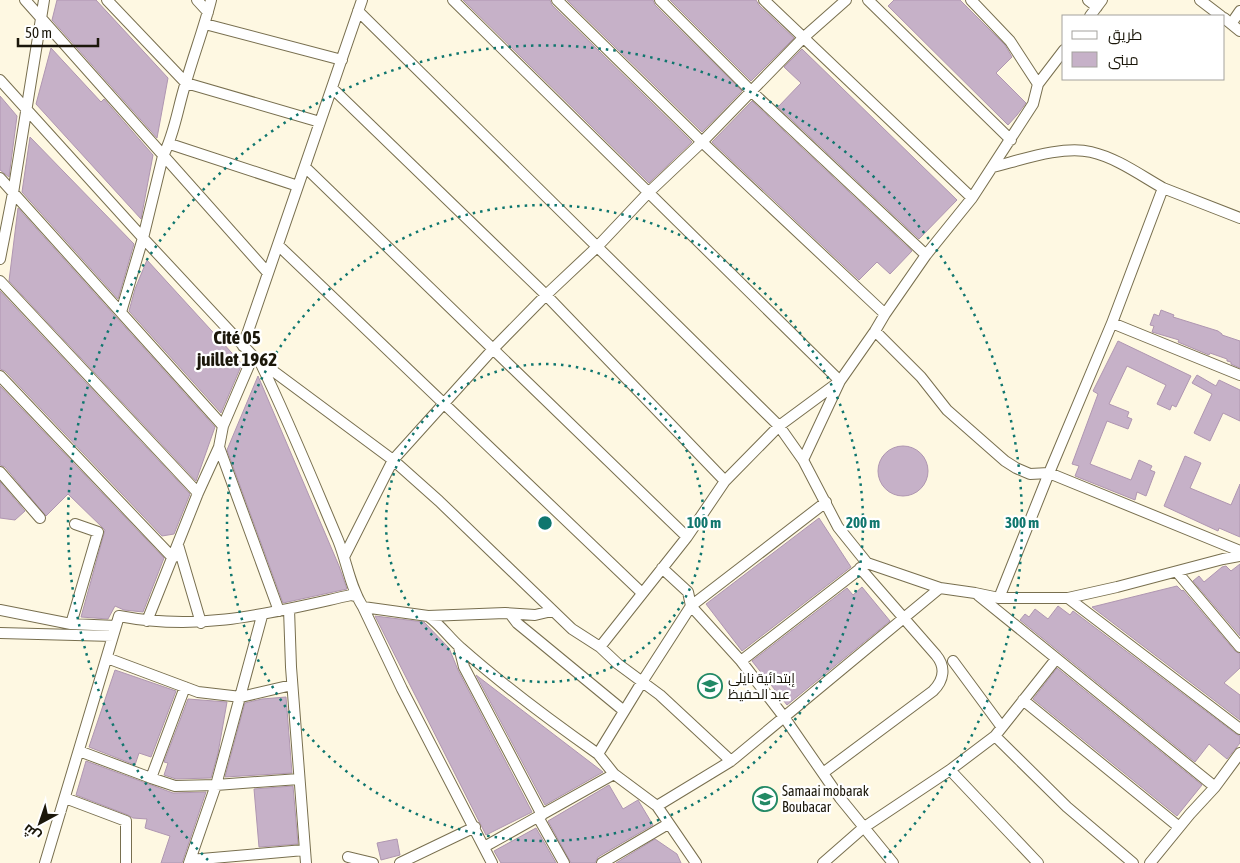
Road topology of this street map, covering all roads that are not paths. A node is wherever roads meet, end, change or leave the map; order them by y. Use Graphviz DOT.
graph roads {
  1 [pos="25,0"];
  2 [pos="44,0"];
  3 [pos="107,0"];
  4 [pos="197,0"];
  5 [pos="211,0"];
  6 [pos="362,0"];
  7 [pos="453,0"];
  8 [pos="557,0"];
  9 [pos="660,0"];
  10 [pos="764,0"];
  11 [pos="846,0"];
  12 [pos="868,0"];
  13 [pos="971,0"];
  14 [pos="1088,0"];
  15 [pos="1200,0"];
  16 [pos="1100,4"];
  17 [pos="358,11"];
  18 [pos="208,12"];
  19 [pos="1240,12"];
  20 [pos="1091,15"];
  21 [pos="1219,15"];
  22 [pos="41,17"];
  23 [pos="1225,20"];
  24 [pos="206,24"];
  25 [pos="1240,31"];
  26 [pos="803,38"];
  27 [pos="1062,53"];
  28 [pos="342,60"];
  29 [pos="0,80"];
  30 [pos="186,83"];
  31 [pos="1038,84"];
  32 [pos="332,88"];
  33 [pos="750,91"];
  34 [pos="27,110"];
  35 [pos="320,122"];
  36 [pos="1011,140"];
  37 [pos="702,142"];
  38 [pos="170,144"];
  39 [pos="164,156"];
  40 [pos="993,166"];
  41 [pos="305,167"];
  42 [pos="0,178"];
  43 [pos="298,186"];
  44 [pos="1163,188"];
  45 [pos="14,193"];
  46 [pos="648,193"];
  47 [pos="972,198"];
  48 [pos="1240,218"];
  49 [pos="143,238"];
  50 [pos="278,244"];
  51 [pos="598,247"];
  52 [pos="926,255"];
  53 [pos="0,258"];
  54 [pos="268,273"];
  55 [pos="0,281"];
  56 [pos="546,295"];
  57 [pos="121,312"];
  58 [pos="885,314"];
  59 [pos="1112,323"];
  60 [pos="875,331"];
  61 [pos="243,346"];
  62 [pos="493,349"];
  63 [pos="257,360"];
  64 [pos="1240,375"];
  65 [pos="0,376"];
  66 [pos="840,381"];
  67 [pos="444,404"];
  68 [pos="223,426"];
  69 [pos="778,426"];
  70 [pos="219,447"];
  71 [pos="393,460"];
  72 [pos="803,460"];
  73 [pos="0,472"];
  74 [pos="1049,473"];
  75 [pos="725,481"];
  76 [pos="198,493"];
  77 [pos="826,502"];
  78 [pos="40,518"];
  79 [pos="75,524"];
  80 [pos="687,537"];
  81 [pos="178,545"];
  82 [pos="1240,551"];
  83 [pos="1240,556"];
  84 [pos="344,557"];
  85 [pos="173,558"];
  86 [pos="864,566"];
  87 [pos="662,568"];
  88 [pos="1176,572"];
  89 [pos="940,588"];
  90 [pos="642,593"];
  91 [pos="975,593"];
  92 [pos="356,596"];
  93 [pos="999,598"];
  94 [pos="1068,598"];
  95 [pos="692,606"];
  96 [pos="363,608"];
  97 [pos="0,610"];
  98 [pos="284,610"];
  99 [pos="552,611"];
  100 [pos="511,615"];
  101 [pos="262,616"];
  102 [pos="428,616"];
  103 [pos="905,618"];
  104 [pos="147,621"];
  105 [pos="201,623"];
  106 [pos="71,624"];
  107 [pos="115,631"];
  108 [pos="0,633"];
  109 [pos="459,647"];
  110 [pos="600,647"];
  111 [pos="1240,647"];
  112 [pos="107,658"];
  113 [pos="1056,659"];
  114 [pos="741,661"];
  115 [pos="953,661"];
  116 [pos="642,682"];
  117 [pos="292,686"];
  118 [pos="185,687"];
  119 [pos="240,697"];
  120 [pos="1023,700"];
  121 [pos="624,712"];
  122 [pos="784,717"];
  123 [pos="1002,726"];
  124 [pos="1240,729"];
  125 [pos="995,736"];
  126 [pos="79,750"];
  127 [pos="1240,753"];
  128 [pos="598,754"];
  129 [pos="731,761"];
  130 [pos="950,770"];
  131 [pos="823,773"];
  132 [pos="614,774"];
  133 [pos="151,778"];
  134 [pos="299,779"];
  135 [pos="216,785"];
  136 [pos="1214,787"];
  137 [pos="65,798"];
  138 [pos="657,806"];
  139 [pos="540,816"];
  140 [pos="668,824"];
  141 [pos="474,827"];
  142 [pos="1179,827"];
  143 [pos="863,828"];
  144 [pos="484,847"];
  145 [pos="304,850"];
  146 [pos="348,857"];
  147 [pos="189,862"];
  148 [pos="45,863"];
  149 [pos="126,863"];
  150 [pos="306,863"];
  151 [pos="373,863"];
  152 [pos="400,863"];
  153 [pos="492,863"];
  154 [pos="564,863"];
  155 [pos="602,863"];
  156 [pos="696,863"];
  157 [pos="823,863"];
  158 [pos="893,863"];
  159 [pos="1038,863"];
  160 [pos="1133,863"];
  161 [pos="1150,863"];
  1 -- 22 [label="street"];
  2 -- 22 [label="street"];
  3 -- 30 [label="street"];
  4 -- 18 [label="street"];
  5 -- 18 [label="street"];
  6 -- 17 [label="street"];
  7 -- 46 [label="street"];
  8 -- 37 [label="street"];
  9 -- 33 [label="street"];
  10 -- 26 [label="street"];
  11 -- 26 [label="street"];
  12 -- 36 [label="street"];
  13 -- 31 [label="street"];
  14 -- 16 [label="street"];
  15 -- 21 [label="street"];
  16 -- 20 [label="street"];
  17 -- 28 [label="street"];
  17 -- 51 [label="street"];
  18 -- 24 [label="street"];
  19 -- 23 [label="street"];
  22 -- 34 [label="street"];
  22 -- 39 [label="street"];
  23 -- 25 [label="street"];
  24 -- 28 [label="street"];
  24 -- 30 [label="street"];
  26 -- 33 [label="street"];
  26 -- 47 [label="street"];
  27 -- 31 [label="street"];
  28 -- 32 [label="street"];
  29 -- 34 [label="street"];
  30 -- 35 [label="street"];
  30 -- 38 [label="street"];
  31 -- 36 [label="street"];
  32 -- 35 [label="street"];
  32 -- 56 [label="street"];
  33 -- 37 [label="street"];
  33 -- 52 [label="street"];
  34 -- 45 [label="street"];
  34 -- 49 [label="street"];
  35 -- 41 [label="street"];
  36 -- 40 [label="street"];
  37 -- 46 [label="street"];
  37 -- 58 [label="street"];
  38 -- 39 [label="street"];
  38 -- 43 [label="street"];
  39 -- 49 [label="street"];
  39 -- 54 [label="street"];
  40 -- 44 [label="street"];
  40 -- 47 [label="street"];
  41 -- 43 [label="street"];
  41 -- 62 [label="street"];
  42 -- 45 [label="street"];
  43 -- 50 [label="street"];
  44 -- 48 [label="street"];
  44 -- 59 [label="street"];
  45 -- 53 [label="street"];
  45 -- 57 [label="street"];
  46 -- 51 [label="street"];
  46 -- 66 [label="street"];
  47 -- 52 [label="street"];
  49 -- 57 [label="street"];
  49 -- 61 [label="street"];
  50 -- 54 [label="street"];
  50 -- 67 [label="street"];
  51 -- 56 [label="street"];
  51 -- 69 [label="street"];
  52 -- 58 [label="street"];
  54 -- 61 [label="street"];
  55 -- 76 [label="street"];
  56 -- 62 [label="street"];
  56 -- 75 [label="street"];
  57 -- 68 [label="street"];
  58 -- 60 [label="street"];
  59 -- 64 [label="street"];
  59 -- 74 [label="street"];
  60 -- 66 [label="street"];
  60 -- 74 [label="street"];
  61 -- 63 [label="street"];
  62 -- 67 [label="street"];
  62 -- 80 [label="street"];
  63 -- 68 [label="street"];
  63 -- 71 [label="street"];
  63 -- 84 [label="street"];
  65 -- 85 [label="street"];
  66 -- 69 [label="street"];
  66 -- 72 [label="street"];
  67 -- 71 [label="street"];
  67 -- 90 [label="street"];
  68 -- 70 [label="street"];
  69 -- 72 [label="street"];
  69 -- 75 [label="street"];
  70 -- 76 [label="street"];
  70 -- 98 [label="street"];
  71 -- 84 [label="street"];
  71 -- 99 [label="street"];
  72 -- 77 [label="street"];
  73 -- 78 [label="street"];
  74 -- 82 [label="street"];
  74 -- 93 [label="street"];
  75 -- 80 [label="street"];
  76 -- 81 [label="street"];
  77 -- 86 [label="street"];
  77 -- 95 [label="street"];
  79 -- 106 [label="street"];
  80 -- 87 [label="street"];
  81 -- 85 [label="street"];
  81 -- 105 [label="street"];
  83 -- 88 [label="street"];
  84 -- 92 [label="street"];
  85 -- 104 [label="street"];
  86 -- 89 [label="street"];
  86 -- 103 [label="street"];
  86 -- 114 [label="street"];
  87 -- 90 [label="street"];
  87 -- 95 [label="street"];
  88 -- 94 [label="street"];
  88 -- 111 [label="street"];
  89 -- 91 [label="street"];
  89 -- 103 [label="street"];
  90 -- 110 [label="street"];
  91 -- 93 [label="street"];
  91 -- 113 [label="street"];
  92 -- 96 [label="street"];
  92 -- 98 [label="street"];
  93 -- 94 [label="street"];
  94 -- 124 [label="street"];
  95 -- 114 [label="street"];
  95 -- 116 [label="street"];
  96 -- 102 [label="street"];
  96 -- 141 [label="street"];
  97 -- 106 [label="street"];
  98 -- 101 [label="street"];
  98 -- 117 [label="street"];
  99 -- 100 [label="street"];
  99 -- 110 [label="street"];
  100 -- 102 [label="street"];
  100 -- 121 [label="street"];
  101 -- 105 [label="street"];
  101 -- 119 [label="street"];
  102 -- 109 [label="street"];
  103 -- 122 [label="street"];
  103 -- 131 [label="street"];
  104 -- 105 [label="street"];
  104 -- 107 [label="street"];
  106 -- 107 [label="street"];
  107 -- 108 [label="street"];
  107 -- 112 [label="street"];
  109 -- 128 [label="street"];
  109 -- 139 [label="street"];
  110 -- 116 [label="street"];
  112 -- 118 [label="street"];
  112 -- 126 [label="street"];
  113 -- 120 [label="street"];
  113 -- 136 [label="street"];
  114 -- 122 [label="street"];
  115 -- 123 [label="street"];
  116 -- 121 [label="street"];
  116 -- 129 [label="street"];
  117 -- 119 [label="street"];
  117 -- 134 [label="street"];
  118 -- 119 [label="street"];
  118 -- 133 [label="street"];
  119 -- 135 [label="street"];
  120 -- 123 [label="street"];
  120 -- 142 [label="street"];
  121 -- 128 [label="street"];
  122 -- 129 [label="street"];
  122 -- 131 [label="street"];
  123 -- 125 [label="street"];
  125 -- 130 [label="street"];
  125 -- 160 [label="street"];
  126 -- 133 [label="street"];
  126 -- 137 [label="street"];
  127 -- 136 [label="street"];
  128 -- 132 [label="street"];
  129 -- 138 [label="street"];
  130 -- 143 [label="street"];
  130 -- 159 [label="street"];
  131 -- 143 [label="street"];
  132 -- 138 [label="street"];
  132 -- 139 [label="street"];
  133 -- 135 [label="street"];
  134 -- 135 [label="street"];
  134 -- 145 [label="street"];
  135 -- 147 [label="street"];
  136 -- 142 [label="street"];
  137 -- 148 [label="street"];
  137 -- 149 [label="street"];
  138 -- 140 [label="street"];
  139 -- 144 [label="street"];
  139 -- 154 [label="street"];
  140 -- 155 [label="street"];
  140 -- 156 [label="street"];
  141 -- 144 [label="street"];
  141 -- 152 [label="street"];
  142 -- 161 [label="street"];
  143 -- 157 [label="street"];
  143 -- 158 [label="street"];
  144 -- 153 [label="street"];
  145 -- 147 [label="street"];
  145 -- 150 [label="street"];
  146 -- 151 [label="street"];
}
